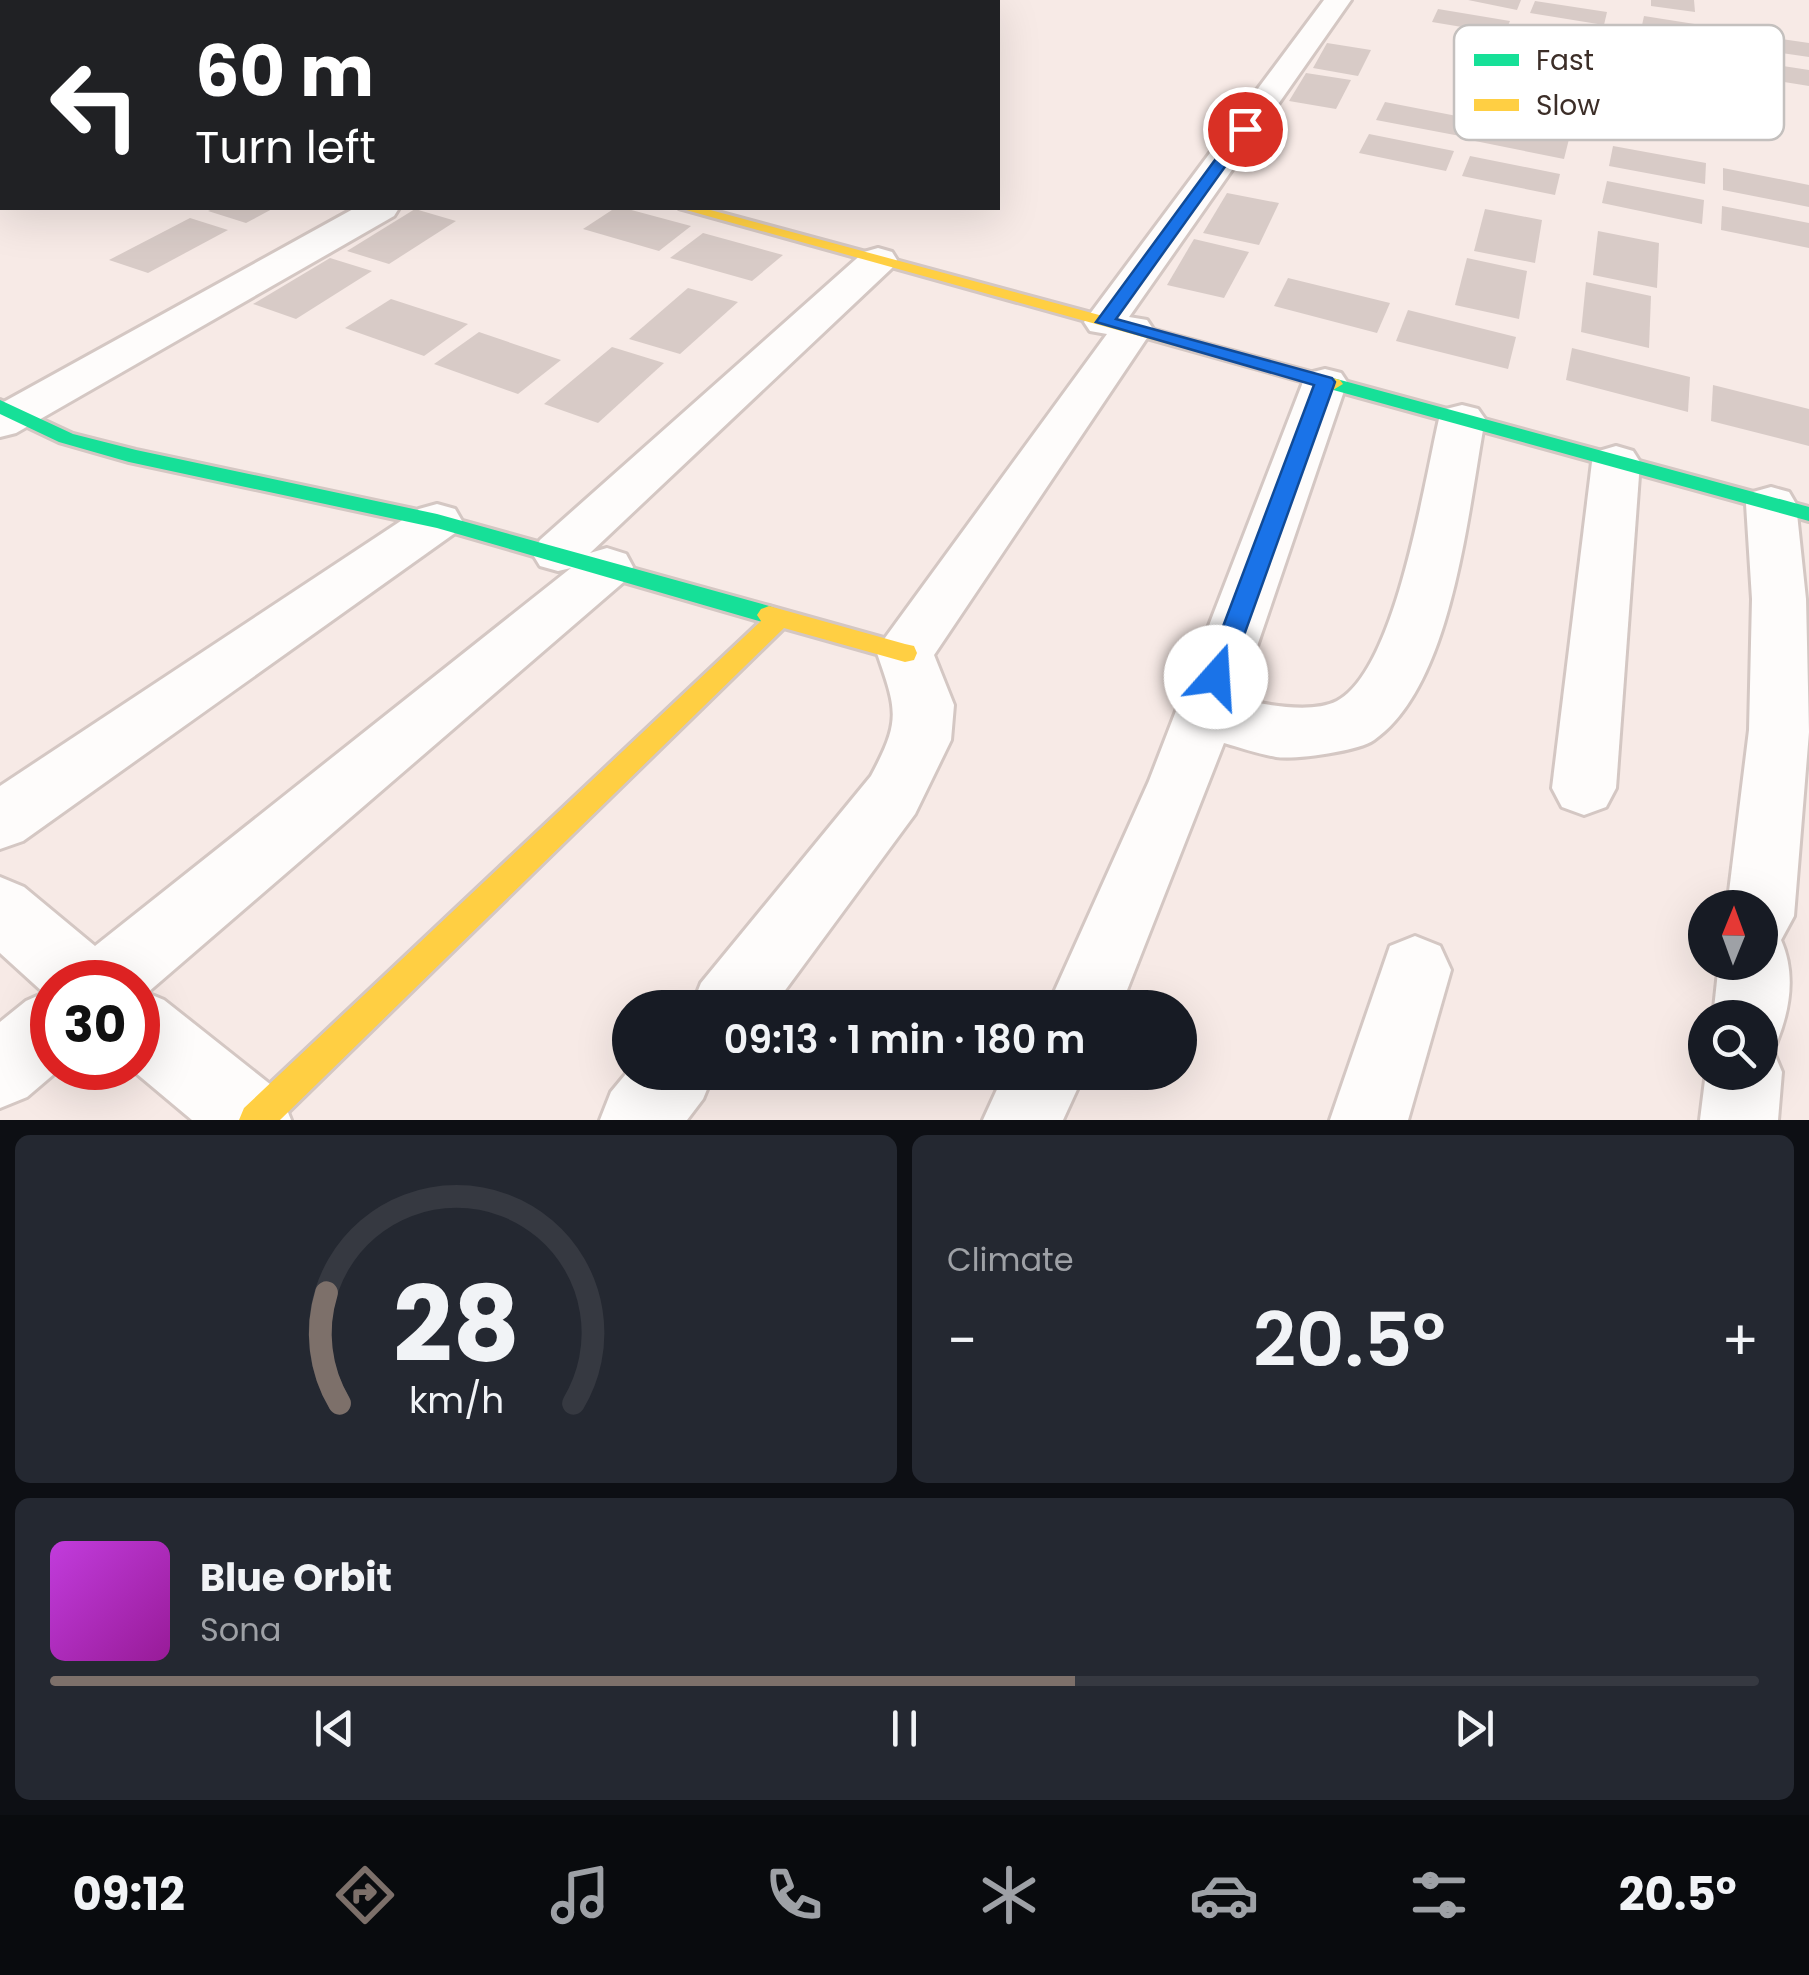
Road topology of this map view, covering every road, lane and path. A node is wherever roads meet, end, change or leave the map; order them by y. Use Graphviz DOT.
graph roads {
  1 [pos="1338,0"];
  2 [pos="377,210"];
  3 [pos="694,210"];
  4 [pos="878,260"];
  5 [pos="1118,325"];
  6 [pos="1325,382"];
  7 [pos="6,414"];
  8 [pos="1462,420"];
  9 [pos="1616,462"];
  10 [pos="1790,509"];
  11 [pos="437,522"];
  12 [pos="582,560"];
  13 [pos="781,617"];
  14 [pos="905,653"];
  15 [pos="1204,714"];
  16 [pos="1584,788"];
  17 [pos="0,821"];
  18 [pos="1763,890"];
  19 [pos="0,909"];
  20 [pos="59,960"];
  21 [pos="131,960"];
  22 [pos="1415,970"];
  23 [pos="741,990"];
  24 [pos="1091,990"];
  25 [pos="160,1044"];
  26 [pos="30,1045"];
  27 [pos="0,1070"];
  28 [pos="662,1090"];
  29 [pos="1038,1090"];
  30 [pos="1742,1090"];
  31 [pos="254,1120"];
  32 [pos="639,1120"];
  33 [pos="1022,1120"];
  34 [pos="1369,1120"];
  35 [pos="1739,1120"];
  1 -- 5 [label="street"];
  2 -- 7 [label="street"];
  3 -- 4 [label="street"];
  4 -- 5 [label="street"];
  4 -- 12 [label="street"];
  5 -- 6 [label="street"];
  5 -- 14 [label="street"];
  6 -- 8 [label="street"];
  6 -- 15 [label="street"];
  7 -- 11 [label="street"];
  8 -- 9 [label="street"];
  8 -- 15 [label="street"];
  9 -- 10 [label="street"];
  9 -- 16 [label="street"];
  10 -- 18 [label="street"];
  11 -- 12 [label="street"];
  11 -- 17 [label="street"];
  12 -- 13 [label="street"];
  12 -- 21 [label="street"];
  13 -- 14 [label="street"];
  13 -- 31 [label="street"];
  14 -- 23 [label="street"];
  15 -- 24 [label="street"];
  19 -- 20 [label="street"];
  22 -- 34 [label="street"];
  25 -- 31 [label="street"];
  26 -- 27 [label="street"];
  28 -- 32 [label="street"];
  29 -- 33 [label="street"];
  30 -- 35 [label="street"];
}
